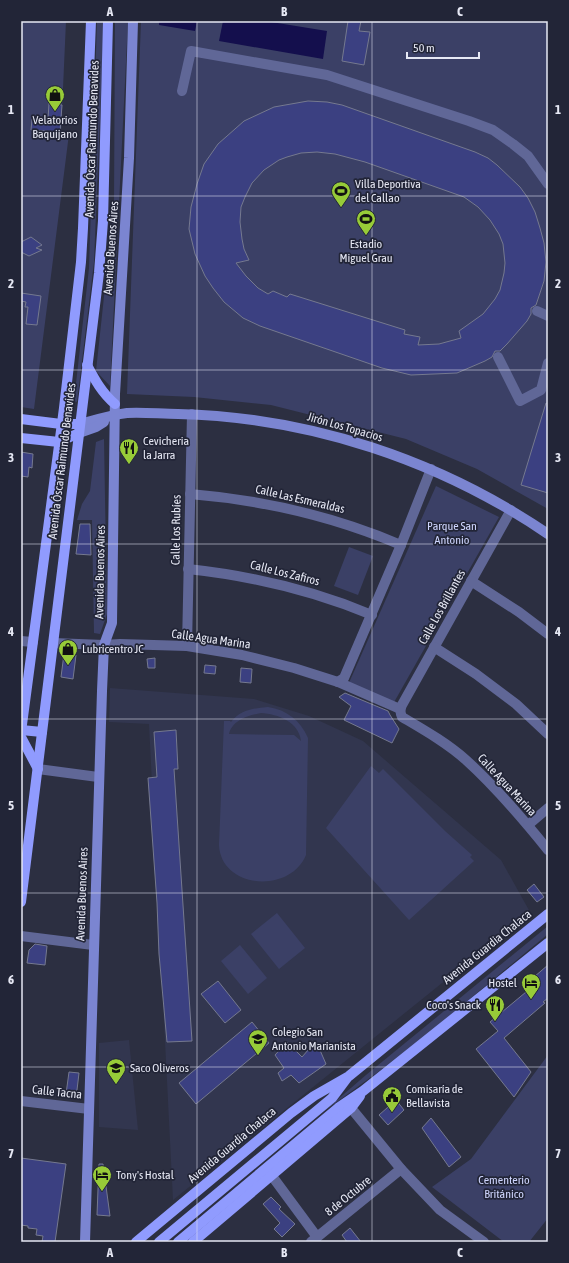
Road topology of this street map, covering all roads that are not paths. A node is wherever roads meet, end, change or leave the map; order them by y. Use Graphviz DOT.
graph roads {
  1 [pos="91,21"];
  2 [pos="108,21"];
  3 [pos="133,21"];
  4 [pos="182,91"];
  5 [pos="548,184"];
  6 [pos="537,311"];
  7 [pos="548,316"];
  8 [pos="498,357"];
  9 [pos="548,363"];
  10 [pos="87,365"];
  11 [pos="115,404"];
  12 [pos="192,414"];
  13 [pos="116,416"];
  14 [pos="21,419"];
  15 [pos="61,424"];
  16 [pos="79,429"];
  17 [pos="21,438"];
  18 [pos="59,442"];
  19 [pos="431,470"];
  20 [pos="190,494"];
  21 [pos="511,510"];
  22 [pos="548,534"];
  23 [pos="401,545"];
  24 [pos="188,568"];
  25 [pos="471,581"];
  26 [pos="372,615"];
  27 [pos="548,634"];
  28 [pos="21,641"];
  29 [pos="33,642"];
  30 [pos="53,643"];
  31 [pos="104,645"];
  32 [pos="187,646"];
  33 [pos="434,647"];
  34 [pos="338,682"];
  35 [pos="401,713"];
  36 [pos="21,731"];
  37 [pos="42,732"];
  38 [pos="548,734"];
  39 [pos="21,737"];
  40 [pos="38,769"];
  41 [pos="98,777"];
  42 [pos="548,808"];
  43 [pos="528,825"];
  44 [pos="548,850"];
  45 [pos="21,902"];
  46 [pos="548,914"];
  47 [pos="21,936"];
  48 [pos="548,944"];
  49 [pos="93,945"];
  50 [pos="349,1076"];
  51 [pos="363,1092"];
  52 [pos="21,1101"];
  53 [pos="351,1108"];
  54 [pos="89,1109"];
  55 [pos="401,1170"];
  56 [pos="272,1176"];
  57 [pos="473,1239"];
  58 [pos="314,1240"];
  59 [pos="85,1242"];
  60 [pos="136,1242"];
  61 [pos="159,1242"];
  62 [pos="178,1242"];
  63 [pos="193,1242"];
  64 [pos="484,1242"];
  1 -- 15 [label="main road, Avenida Óscar Raimundo Benavides"];
  2 -- 10 [label="main road, Avenida Óscar Raimundo Benavides"];
  3 -- 11 [label="main road, Avenida Buenos Aires"];
  4 -- 5 [label="street"];
  6 -- 7 [label="street"];
  8 -- 9 [label="street"];
  10 -- 11 [label="main road"];
  10 -- 16 [label="main road, Avenida Óscar Raimundo Benavides"];
  11 -- 13 [label="main road, Avenida Buenos Aires"];
  12 -- 13 [label="main road, Jirón Los Topacios"];
  12 -- 19 [label="main road, Jirón Los Topacios"];
  12 -- 20 [label="street, Calle Los Rubíes"];
  13 -- 16 [label="main road, Jirón Los Topacios"];
  13 -- 31 [label="main road, Avenida Buenos Aires"];
  14 -- 15 [label="main road"];
  15 -- 16 [label="main road"];
  15 -- 18 [label="main road, Avenida Óscar Raimundo Benavides"];
  16 -- 18 [label="main road"];
  16 -- 30 [label="main road, Avenida Óscar Raimundo Benavides"];
  17 -- 18 [label="main road"];
  18 -- 29 [label="main road, Avenida Óscar Raimundo Benavides"];
  19 -- 21 [label="main road, Jirón Los Topacios"];
  19 -- 23 [label="street"];
  20 -- 23 [label="street, Calle Las Esmeraldas"];
  20 -- 24 [label="street, Calle Los Rubíes"];
  21 -- 22 [label="main road, Jirón Los Topacios"];
  21 -- 25 [label="street, Calle Los Brillantes"];
  23 -- 26 [label="street"];
  24 -- 26 [label="street, Calle Los Zafiros"];
  24 -- 32 [label="street, Calle Los Rubíes"];
  25 -- 27 [label="street"];
  25 -- 33 [label="street, Calle Los Brillantes"];
  26 -- 34 [label="street"];
  28 -- 29 [label="street"];
  29 -- 36 [label="main road, Avenida Óscar Raimundo Benavides"];
  30 -- 31 [label="street, Calle Agua Marina"];
  30 -- 37 [label="main road, Avenida Óscar Raimundo Benavides"];
  31 -- 32 [label="street, Calle Agua Marina"];
  31 -- 41 [label="main road, Avenida Buenos Aires"];
  32 -- 34 [label="street, Calle Agua Marina"];
  33 -- 35 [label="street, Calle Los Brillantes"];
  33 -- 38 [label="street"];
  34 -- 35 [label="street, Calle Agua Marina"];
  35 -- 43 [label="street, Calle Agua Marina"];
  36 -- 37 [label="main road"];
  37 -- 40 [label="main road, Avenida Óscar Raimundo Benavides"];
  39 -- 40 [label="main road"];
  40 -- 41 [label="street"];
  40 -- 45 [label="main road, Avenida Óscar Raimundo Benavides"];
  41 -- 49 [label="main road, Avenida Buenos Aires"];
  42 -- 43 [label="street"];
  43 -- 44 [label="street, Calle Agua Marina"];
  46 -- 50 [label="main road, Avenida Guardia Chalaca"];
  47 -- 49 [label="street"];
  48 -- 51 [label="main road"];
  49 -- 54 [label="main road, Avenida Buenos Aires"];
  50 -- 60 [label="main road, Avenida Guardia Chalaca"];
  50 -- 61 [label="main road, Avenida Guardia Chalaca"];
  51 -- 53 [label="main road"];
  51 -- 62 [label="main road"];
  52 -- 54 [label="street, Calle Tacna"];
  53 -- 55 [label="street"];
  53 -- 56 [label="main road"];
  54 -- 59 [label="main road, Avenida Buenos Aires"];
  55 -- 57 [label="street"];
  55 -- 58 [label="street, 8 de Octubre"];
  56 -- 58 [label="street"];
  56 -- 63 [label="main road"];
  57 -- 64 [label="street"];
}
